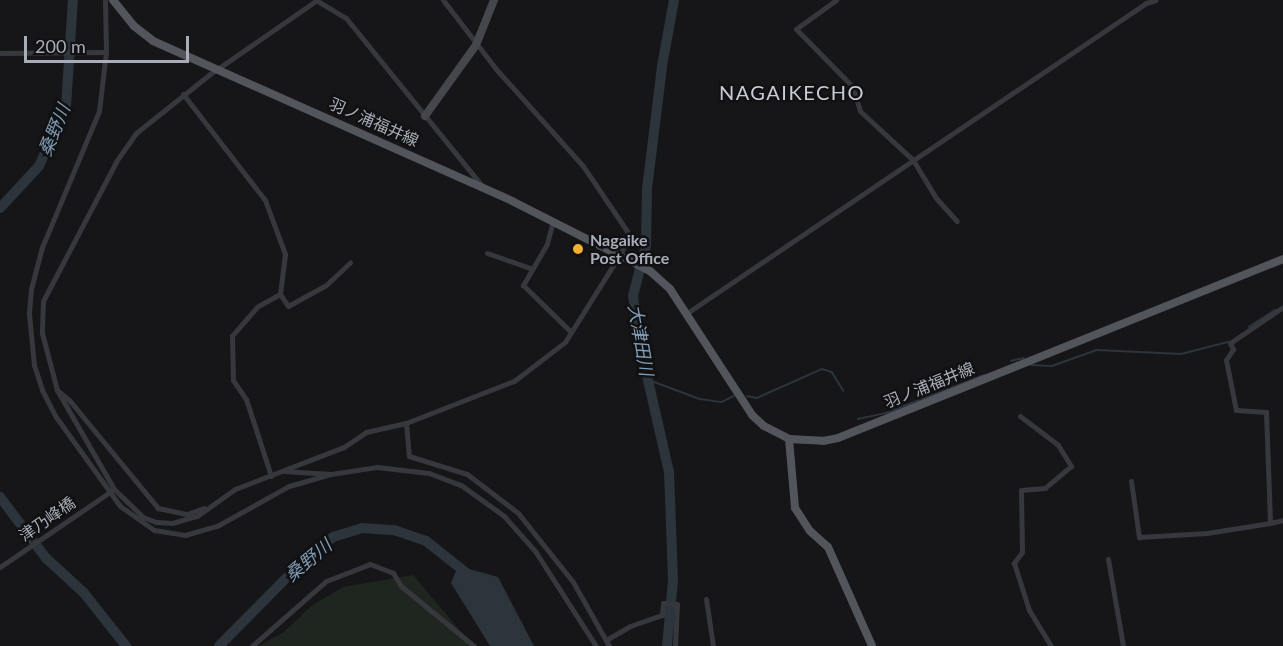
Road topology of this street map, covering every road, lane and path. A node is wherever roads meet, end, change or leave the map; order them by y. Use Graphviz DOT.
graph roads {
  1 [pos="105,0"];
  2 [pos="113,0"];
  3 [pos="317,0"];
  4 [pos="443,0"];
  5 [pos="494,0"];
  6 [pos="836,0"];
  7 [pos="1156,0"];
  8 [pos="476,45"];
  9 [pos="104,52"];
  10 [pos="0,53"];
  11 [pos="218,70"];
  12 [pos="183,94"];
  13 [pos="425,116"];
  14 [pos="913,160"];
  15 [pos="483,188"];
  16 [pos="554,221"];
  17 [pos="957,221"];
  18 [pos="487,253"];
  19 [pos="619,256"];
  20 [pos="1283,259"];
  21 [pos="350,263"];
  22 [pos="530,268"];
  23 [pos="280,294"];
  24 [pos="1283,307"];
  25 [pos="687,313"];
  26 [pos="571,332"];
  27 [pos="57,390"];
  28 [pos="1020,416"];
  29 [pos="406,423"];
  30 [pos="789,439"];
  31 [pos="283,471"];
  32 [pos="331,474"];
  33 [pos="272,476"];
  34 [pos="1131,482"];
  35 [pos="110,491"];
  36 [pos="210,507"];
  37 [pos="1283,520"];
  38 [pos="1270,523"];
  39 [pos="1108,559"];
  40 [pos="1,567"];
  41 [pos="706,599"];
  42 [pos="608,643"];
  43 [pos="252,646"];
  44 [pos="474,646"];
  45 [pos="596,646"];
  46 [pos="675,646"];
  47 [pos="713,646"];
  48 [pos="872,646"];
  49 [pos="1051,646"];
  50 [pos="1123,646"];
  1 -- 9 [label="street"];
  2 -- 11 [label="main road, 羽ノ浦福井線"];
  3 -- 11 [label="street"];
  3 -- 13 [label="street"];
  4 -- 8 [label="street"];
  5 -- 8 [label="street"];
  6 -- 14 [label="street"];
  7 -- 14 [label="street"];
  8 -- 13 [label="street"];
  8 -- 19 [label="street"];
  9 -- 10 [label="street"];
  9 -- 35 [label="street"];
  11 -- 12 [label="street"];
  11 -- 15 [label="main road, 羽ノ浦福井線"];
  12 -- 23 [label="street"];
  12 -- 27 [label="street"];
  13 -- 15 [label="street"];
  14 -- 17 [label="street"];
  14 -- 25 [label="street"];
  15 -- 16 [label="main road, 羽ノ浦福井線"];
  16 -- 19 [label="main road, 羽ノ浦福井線"];
  16 -- 22 [label="street"];
  18 -- 22 [label="street"];
  19 -- 25 [label="main road, 羽ノ浦福井線"];
  19 -- 26 [label="street"];
  20 -- 30 [label="main road, 羽ノ浦福井線"];
  21 -- 23 [label="street"];
  22 -- 26 [label="street"];
  23 -- 33 [label="street"];
  24 -- 38 [label="street"];
  25 -- 30 [label="main road, 羽ノ浦福井線"];
  26 -- 29 [label="street"];
  27 -- 35 [label="street"];
  27 -- 36 [label="street"];
  28 -- 49 [label="street"];
  29 -- 31 [label="street"];
  29 -- 42 [label="street"];
  30 -- 48 [label="main road"];
  31 -- 32 [label="street"];
  31 -- 33 [label="street"];
  32 -- 35 [label="street"];
  32 -- 45 [label="street"];
  33 -- 36 [label="street"];
  34 -- 38 [label="street"];
  35 -- 36 [label="street"];
  35 -- 40 [label="street, 津乃峰橋"];
  37 -- 38 [label="street"];
  39 -- 50 [label="street"];
  41 -- 47 [label="street"];
  42 -- 46 [label="street"];
  43 -- 44 [label="street"];
}
